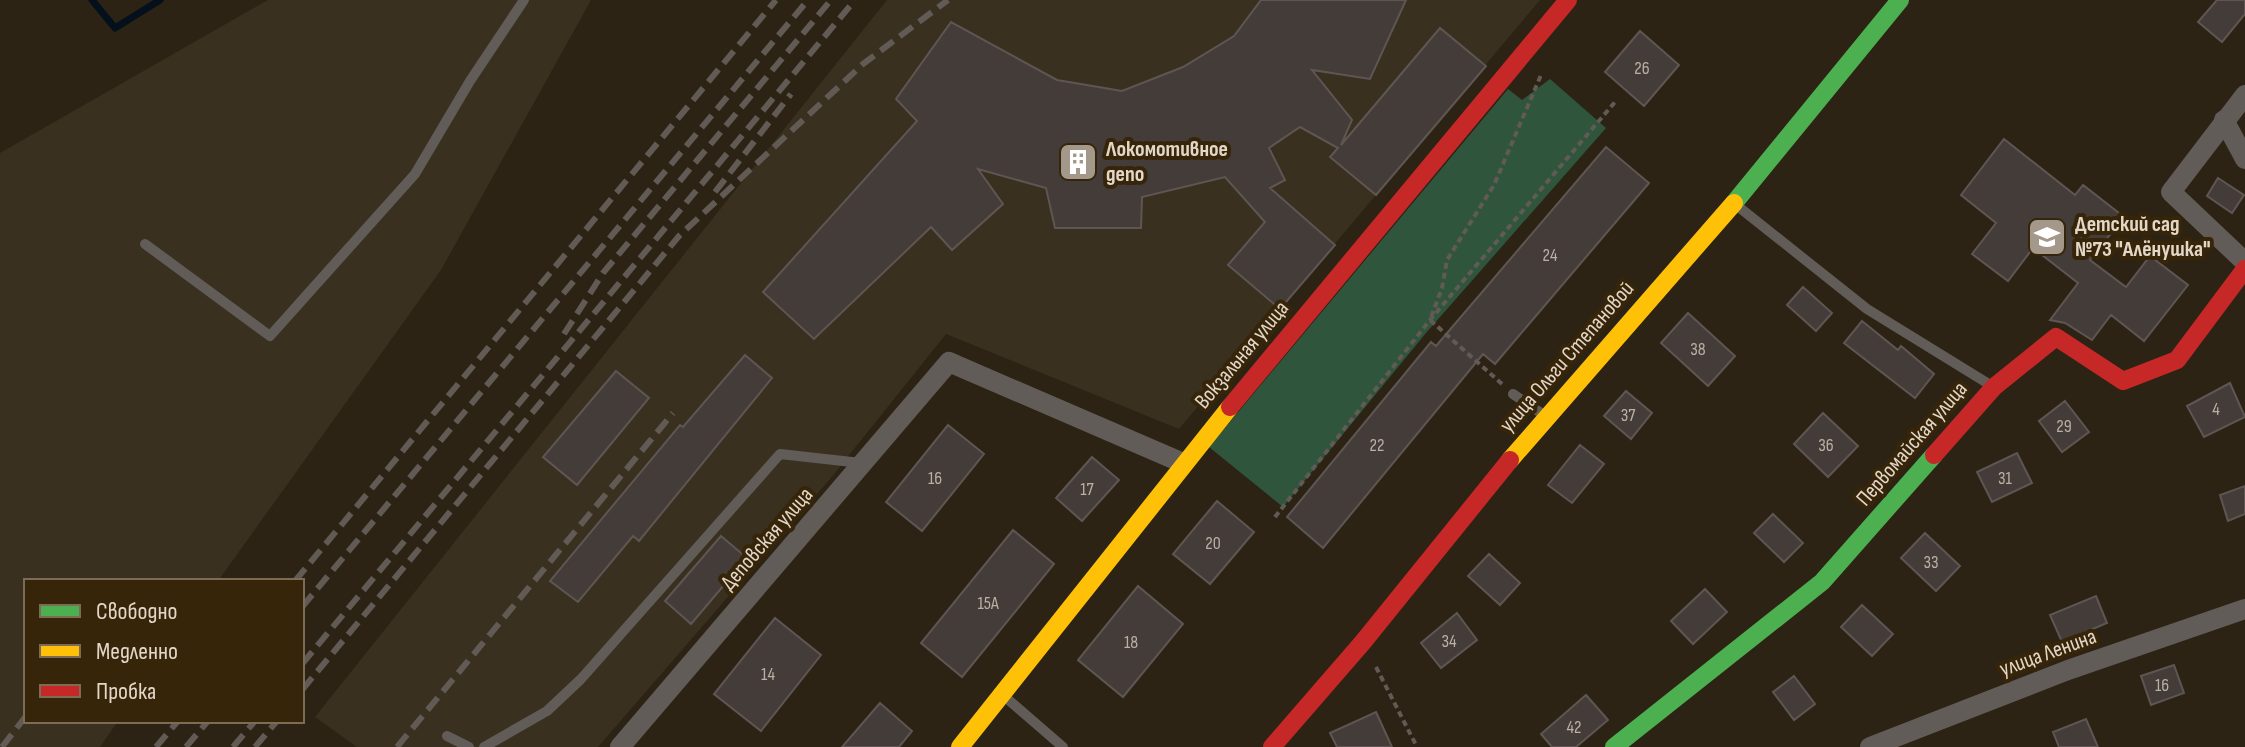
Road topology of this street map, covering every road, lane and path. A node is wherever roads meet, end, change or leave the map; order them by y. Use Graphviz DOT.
graph roads {
  1 [pos="524,0"];
  2 [pos="1568,0"];
  3 [pos="1900,0"];
  4 [pos="1542,73"];
  5 [pos="2245,95"];
  6 [pos="1615,102"];
  7 [pos="2224,120"];
  8 [pos="2245,159"];
  9 [pos="1734,203"];
  10 [pos="145,244"];
  11 [pos="2245,262"];
  12 [pos="2245,269"];
  13 [pos="1430,320"];
  14 [pos="1994,387"];
  15 [pos="1513,394"];
  16 [pos="1546,416"];
  17 [pos="863,463"];
  18 [pos="1183,463"];
  19 [pos="1275,517"];
  20 [pos="2245,609"];
  21 [pos="1363,642"];
  22 [pos="1004,696"];
  23 [pos="447,736"];
  24 [pos="469,747"];
  25 [pos="484,747"];
  26 [pos="620,747"];
  27 [pos="960,747"];
  28 [pos="1063,747"];
  29 [pos="1272,747"];
  30 [pos="1417,747"];
  31 [pos="1614,747"];
  32 [pos="1870,747"];
  1 -- 10 [label="lane"];
  2 -- 18 [label="street, Вокзальная улица"];
  3 -- 9 [label="street, улица Ольги Степановой"];
  4 -- 13 [label="path"];
  5 -- 7 [label="street"];
  6 -- 13 [label="path"];
  7 -- 8 [label="street"];
  7 -- 11 [label="street"];
  9 -- 14 [label="lane"];
  9 -- 16 [label="street, улица Ольги Степановой"];
  12 -- 14 [label="street, Первомайская улица"];
  13 -- 15 [label="path"];
  13 -- 19 [label="path"];
  14 -- 31 [label="street, Первомайская улица"];
  15 -- 16 [label="lane"];
  16 -- 21 [label="street, улица Ольги Степановой"];
  17 -- 18 [label="street, Деповская улица"];
  17 -- 25 [label="lane"];
  17 -- 26 [label="street, Деповская улица"];
  18 -- 22 [label="street, Вокзальная улица"];
  20 -- 32 [label="street, улица Ленина"];
  21 -- 29 [label="street, улица Ольги Степановой"];
  21 -- 30 [label="path"];
  22 -- 27 [label="street, Вокзальная улица"];
  22 -- 28 [label="lane"];
  23 -- 24 [label="lane"];
}
